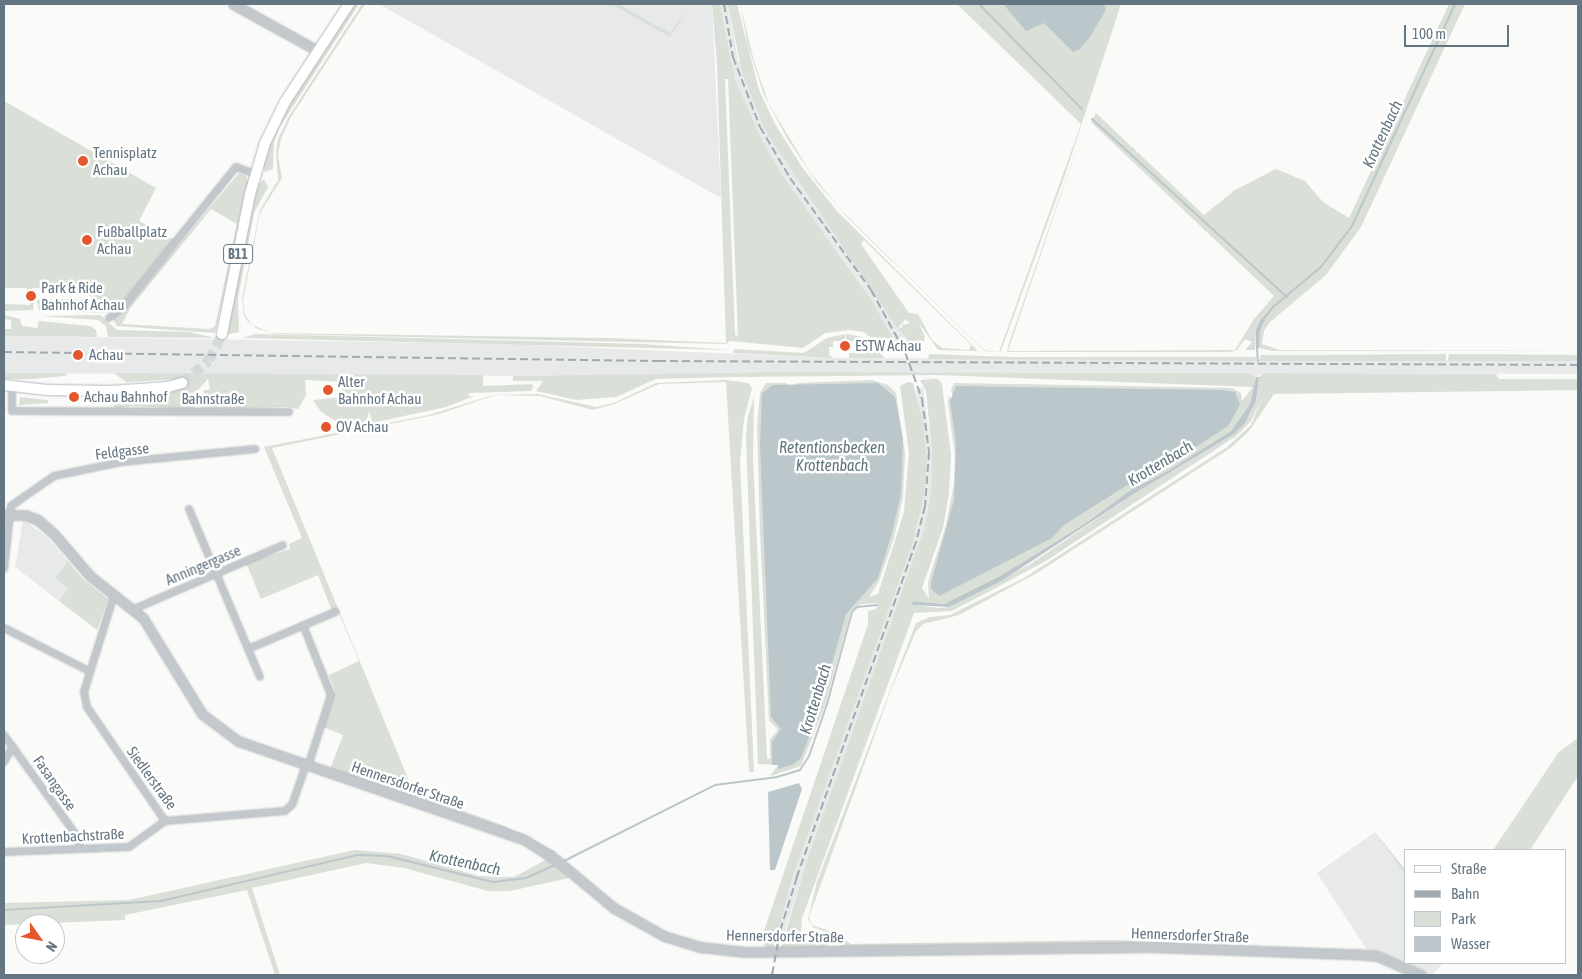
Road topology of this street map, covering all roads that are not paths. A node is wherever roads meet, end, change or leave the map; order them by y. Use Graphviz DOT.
graph roads {
  1 [pos="233,4"];
  2 [pos="349,4"];
  3 [pos="318,51"];
  4 [pos="255,174"];
  5 [pos="109,318"];
  6 [pos="222,334"];
  7 [pos="182,383"];
  8 [pos="7,387"];
  9 [pos="288,412"];
  10 [pos="255,449"];
  11 [pos="189,509"];
  12 [pos="7,515"];
  13 [pos="283,545"];
  14 [pos="4,569"];
  15 [pos="217,573"];
  16 [pos="114,595"];
  17 [pos="134,609"];
  18 [pos="336,612"];
  19 [pos="303,626"];
  20 [pos="4,628"];
  21 [pos="248,649"];
  22 [pos="89,671"];
  23 [pos="260,677"];
  24 [pos="4,735"];
  25 [pos="13,746"];
  26 [pos="4,762"];
  27 [pos="307,765"];
  28 [pos="165,821"];
  29 [pos="82,849"];
  30 [pos="4,852"];
  31 [pos="1421,975"];
  1 -- 3 [label="street"];
  2 -- 3 [label="main road, B11"];
  3 -- 4 [label="main road, B11"];
  4 -- 5 [label="street"];
  4 -- 6 [label="main road, B11"];
  7 -- 8 [label="main road"];
  8 -- 9 [label="street, Bahnstraße"];
  10 -- 12 [label="street, Feldgasse"];
  11 -- 15 [label="street"];
  12 -- 14 [label="street"];
  12 -- 16 [label="street, Hennersdorfer Straße"];
  13 -- 15 [label="street, Anningergasse"];
  15 -- 17 [label="street, Anningergasse"];
  15 -- 21 [label="street"];
  16 -- 17 [label="street, Hennersdorfer Straße"];
  16 -- 22 [label="street, Siedlerstraße"];
  17 -- 27 [label="street, Hennersdorfer Straße"];
  18 -- 19 [label="street"];
  19 -- 21 [label="street"];
  19 -- 27 [label="street, Siedlerstraße"];
  20 -- 22 [label="street"];
  21 -- 23 [label="street"];
  22 -- 28 [label="street, Siedlerstraße"];
  24 -- 25 [label="street, Fasangasse"];
  25 -- 26 [label="street"];
  25 -- 29 [label="street, Fasangasse"];
  27 -- 28 [label="street, Siedlerstraße"];
  27 -- 31 [label="street, Hennersdorfer Straße"];
  28 -- 29 [label="street, Krottenbachstraße"];
  29 -- 30 [label="street, Krottenbachstraße"];
}
